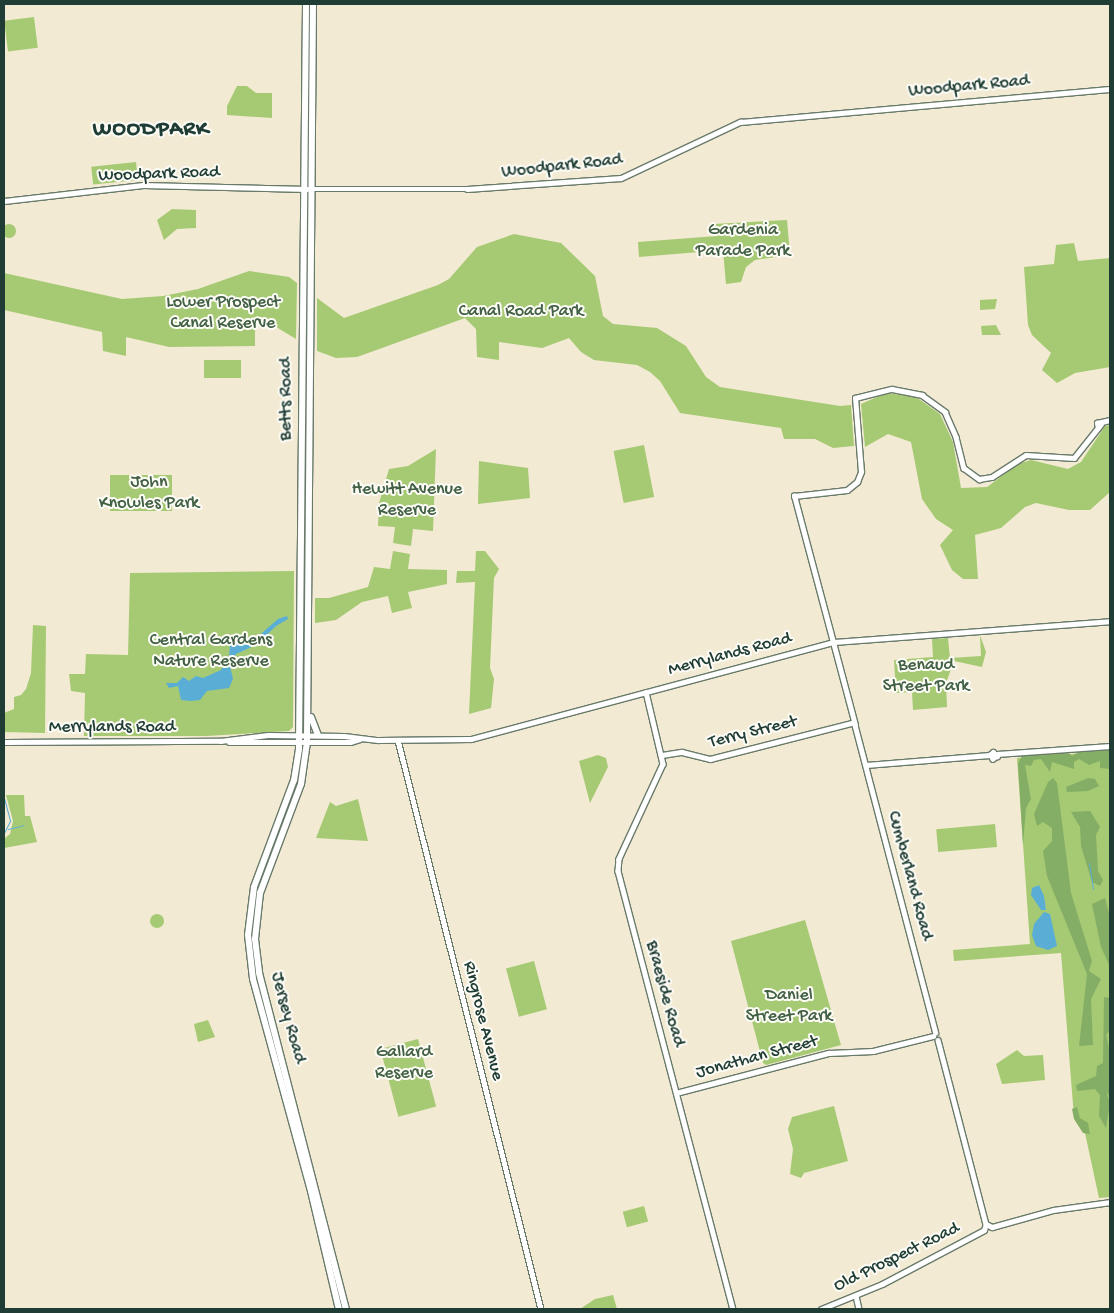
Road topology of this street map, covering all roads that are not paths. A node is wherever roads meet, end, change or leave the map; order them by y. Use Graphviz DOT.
graph roads {
  1 [pos="306,4"];
  2 [pos="314,4"];
  3 [pos="1110,89"];
  4 [pos="302,188"];
  5 [pos="310,189"];
  6 [pos="4,201"];
  7 [pos="1110,420"];
  8 [pos="1110,621"];
  9 [pos="833,642"];
  10 [pos="646,692"];
  11 [pos="308,708"];
  12 [pos="853,723"];
  13 [pos="318,735"];
  14 [pos="299,739"];
  15 [pos="308,739"];
  16 [pos="362,739"];
  17 [pos="398,740"];
  18 [pos="4,742"];
  19 [pos="1110,746"];
  20 [pos="662,755"];
  21 [pos="866,765"];
  22 [pos="936,1036"];
  23 [pos="676,1093"];
  24 [pos="1110,1202"];
  25 [pos="986,1224"];
  26 [pos="992,1227"];
  27 [pos="984,1230"];
  28 [pos="856,1296"];
  29 [pos="339,1309"];
  30 [pos="346,1309"];
  31 [pos="541,1309"];
  32 [pos="733,1309"];
  33 [pos="821,1309"];
  34 [pos="859,1309"];
  1 -- 4 [label="highway, Betts Road"];
  2 -- 5 [label="highway, Betts Road"];
  3 -- 5 [label="street, Woodpark Road"];
  4 -- 5 [label="main road, Woodpark Road"];
  4 -- 6 [label="main road, Woodpark Road"];
  4 -- 14 [label="highway, Betts Road"];
  5 -- 11 [label="highway, Betts Road"];
  7 -- 9 [label="street, Cumberland Road"];
  8 -- 9 [label="main road, Merrylands Road"];
  9 -- 10 [label="main road, Merrylands Road"];
  9 -- 12 [label="street, Cumberland Road"];
  10 -- 17 [label="main road, Merrylands Road"];
  10 -- 20 [label="street, Braeside Road"];
  11 -- 13 [label="highway"];
  11 -- 15 [label="highway, Betts Road"];
  12 -- 20 [label="street, Terry Street"];
  12 -- 21 [label="street, Cumberland Road"];
  13 -- 15 [label="main road, Merrylands Road"];
  13 -- 16 [label="main road, Merrylands Road"];
  14 -- 15 [label="main road, Merrylands Road"];
  14 -- 18 [label="main road, Merrylands Road"];
  14 -- 29 [label="highway, Jersey Road"];
  15 -- 16 [label="main road, Merrylands Road"];
  15 -- 30 [label="highway, Jersey Road"];
  16 -- 17 [label="main road, Merrylands Road"];
  17 -- 31 [label="street, Ringrose Avenue"];
  19 -- 21 [label="street"];
  20 -- 23 [label="street, Braeside Road"];
  21 -- 22 [label="street, Cumberland Road"];
  22 -- 23 [label="street, Jonathan Street"];
  22 -- 25 [label="street, Cumberland Road"];
  23 -- 32 [label="street, Braeside Road"];
  24 -- 26 [label="main road"];
  25 -- 26 [label="main road"];
  25 -- 27 [label="main road"];
  26 -- 27 [label="main road, Old Prospect Road"];
  27 -- 28 [label="main road, Old Prospect Road"];
  28 -- 33 [label="main road, Old Prospect Road"];
  28 -- 34 [label="street"];
}
